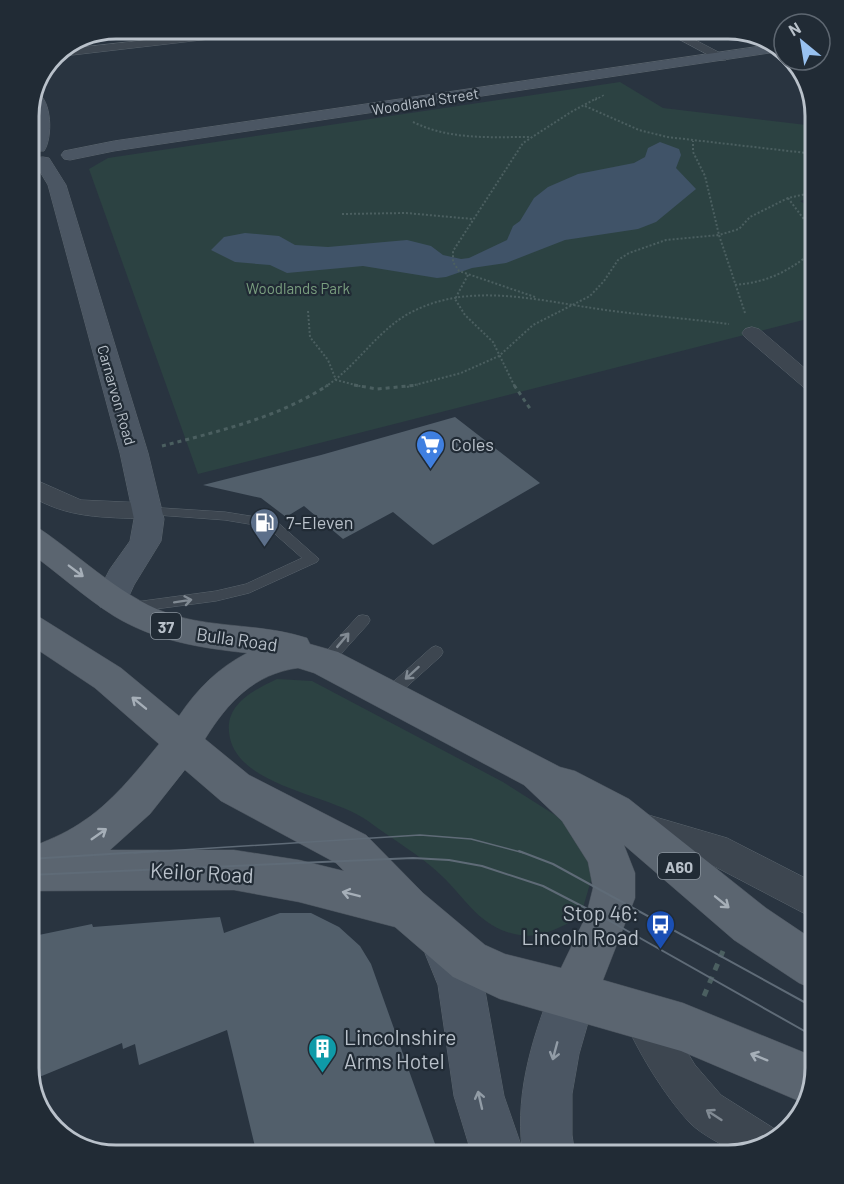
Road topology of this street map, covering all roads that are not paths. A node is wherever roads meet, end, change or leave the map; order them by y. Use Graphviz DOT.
graph roads {
  1 [pos="151,39"];
  2 [pos="686,39"];
  3 [pos="758,45"];
  4 [pos="767,49"];
  5 [pos="75,51"];
  6 [pos="716,54"];
  7 [pos="39,112"];
  8 [pos="43,153"];
  9 [pos="752,333"];
  10 [pos="805,378"];
  11 [pos="39,491"];
  12 [pos="147,511"];
  13 [pos="39,544"];
  14 [pos="118,603"];
  15 [pos="363,620"];
  16 [pos="39,633"];
  17 [pos="39,647"];
  18 [pos="436,652"];
  19 [pos="75,656"];
  20 [pos="325,662"];
  21 [pos="388,695"];
  22 [pos="183,742"];
  23 [pos="538,773"];
  24 [pos="635,828"];
  25 [pos="39,865"];
  26 [pos="39,870"];
  27 [pos="805,896"];
  28 [pos="407,908"];
  29 [pos="443,941"];
  30 [pos="805,960"];
  31 [pos="573,995"];
  32 [pos="641,1014"];
  33 [pos="804,1078"];
  34 [pos="754,1140"];
  35 [pos="495,1145"];
  36 [pos="548,1145"];
  1 -- 5 [label="street"];
  2 -- 6 [label="street"];
  3 -- 6 [label="main road, Woodland Street"];
  4 -- 6 [label="main road, Woodland Street"];
  6 -- 8 [label="main road, Woodland Street"];
  7 -- 8 [label="main road"];
  8 -- 12 [label="main road, Carnarvon Road"];
  9 -- 10 [label="street"];
  11 -- 12 [label="street"];
  12 -- 14 [label="main road, Carnarvon Road"];
  14 -- 12 [label="lane, one-way"];
  13 -- 14 [label="main road, Bulla Road / 37, one-way"];
  14 -- 20 [label="main road, Bulla Road / 37"];
  20 -- 15 [label="lane, one-way"];
  16 -- 19 [label="main road"];
  17 -- 19 [label="street"];
  18 -- 21 [label="lane, one-way"];
  22 -- 19 [label="main road, one-way"];
  20 -- 21 [label="main road, 37"];
  20 -- 22 [label="main road, 37"];
  21 -- 23 [label="main road, 37"];
  25 -- 22 [label="main road, Keilor Road, one-way"];
  22 -- 28 [label="main road"];
  23 -- 24 [label="main road, A60"];
  23 -- 31 [label="main road, 37"];
  24 -- 27 [label="street"];
  24 -- 30 [label="main road, A60, one-way"];
  28 -- 26 [label="main road, Keilor Road, one-way"];
  28 -- 29 [label="main road"];
  29 -- 31 [label="main road"];
  35 -- 29 [label="main road, one-way"];
  31 -- 32 [label="main road"];
  31 -- 36 [label="main road, 37, one-way"];
  33 -- 32 [label="main road, one-way"];
  34 -- 32 [label="street, one-way"];
}
